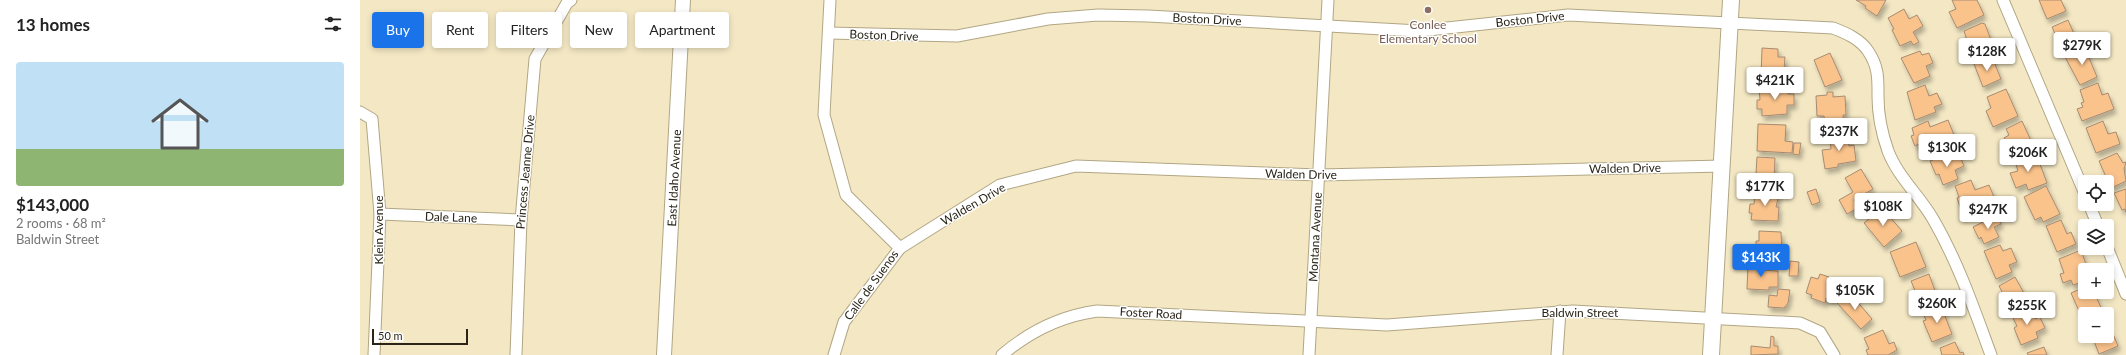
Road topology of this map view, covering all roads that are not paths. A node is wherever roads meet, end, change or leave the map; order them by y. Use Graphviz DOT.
graph roads {
  1 [pos="571,0"];
  2 [pos="683,0"];
  3 [pos="830,0"];
  4 [pos="1328,0"];
  5 [pos="1731,0"];
  6 [pos="2003,0"];
  7 [pos="1730,24"];
  8 [pos="1327,26"];
  9 [pos="829,33"];
  10 [pos="360,112"];
  11 [pos="1723,166"];
  12 [pos="1319,175"];
  13 [pos="2078,177"];
  14 [pos="380,214"];
  15 [pos="521,220"];
  16 [pos="900,248"];
  17 [pos="2110,255"];
  18 [pos="2126,294"];
  19 [pos="1560,311"];
  20 [pos="1713,317"];
  21 [pos="1311,321"];
  22 [pos="374,355"];
  23 [pos="516,355"];
  24 [pos="664,355"];
  25 [pos="834,355"];
  26 [pos="1002,355"];
  27 [pos="1309,355"];
  28 [pos="1557,355"];
  29 [pos="1711,355"];
  30 [pos="1834,355"];
  31 [pos="1991,355"];
  1 -- 15 [label="street, Princess Jeanne Drive"];
  2 -- 24 [label="street, East Idaho Avenue"];
  3 -- 9 [label="street, Calle de Suenos"];
  4 -- 8 [label="street, Montana Avenue"];
  5 -- 7 [label="main road"];
  6 -- 13 [label="street"];
  7 -- 8 [label="street, Boston Drive"];
  7 -- 11 [label="main road"];
  7 -- 31 [label="street, Boston Drive"];
  8 -- 9 [label="street, Boston Drive"];
  8 -- 12 [label="street, Montana Avenue"];
  9 -- 16 [label="street, Calle de Suenos"];
  10 -- 14 [label="street, Klein Avenue"];
  11 -- 12 [label="street, Walden Drive"];
  11 -- 20 [label="main road"];
  12 -- 16 [label="street, Walden Drive"];
  12 -- 21 [label="street, Montana Avenue"];
  14 -- 15 [label="street, Dale Lane"];
  14 -- 22 [label="street, Klein Avenue"];
  15 -- 23 [label="street, Princess Jeanne Drive"];
  16 -- 25 [label="street, Calle de Suenos"];
  17 -- 18 [label="street"];
  19 -- 20 [label="street, Baldwin Street"];
  19 -- 21 [label="street, Baldwin Street"];
  19 -- 28 [label="street"];
  20 -- 29 [label="main road"];
  20 -- 30 [label="street, Baldwin Street"];
  21 -- 26 [label="street, Foster Road"];
  21 -- 27 [label="street, Montana Avenue"];
}
